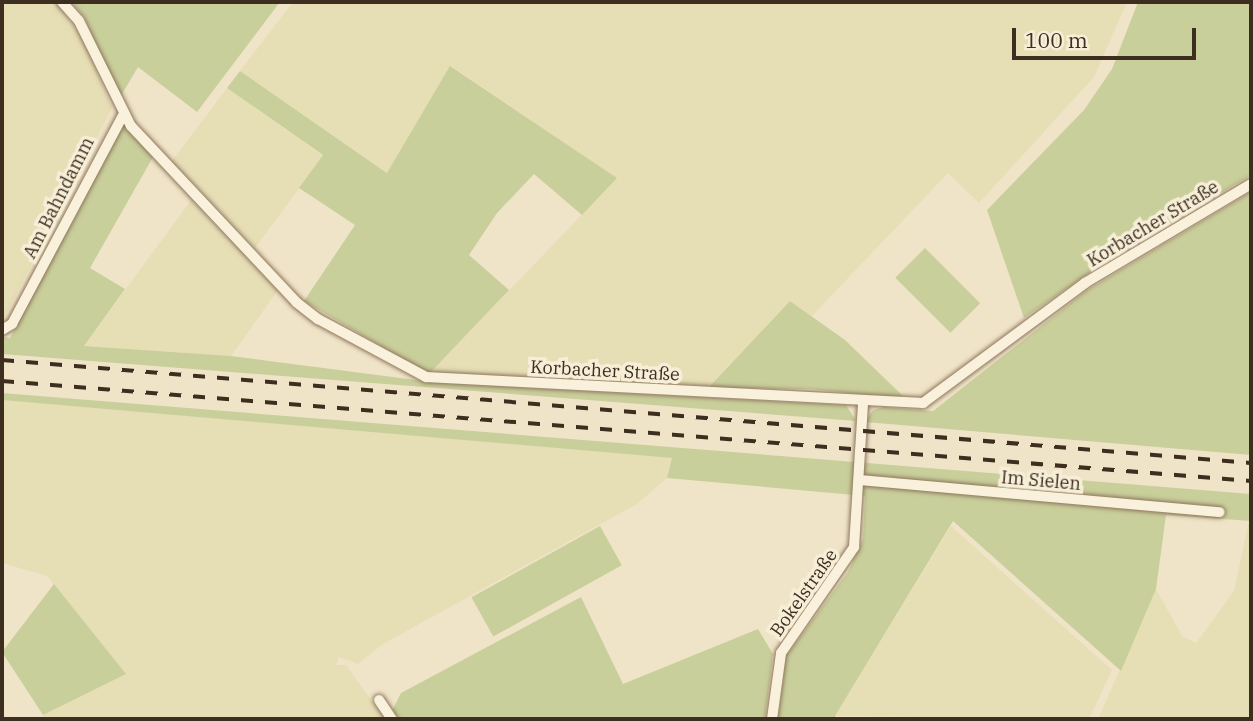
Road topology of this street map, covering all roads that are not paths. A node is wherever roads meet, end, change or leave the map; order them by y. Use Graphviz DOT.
graph roads {
  1 [pos="62,2"];
  2 [pos="122,115"];
  3 [pos="1251,184"];
  4 [pos="2,330"];
  5 [pos="863,402"];
  6 [pos="859,480"];
  7 [pos="1220,512"];
  8 [pos="379,700"];
  9 [pos="392,719"];
  10 [pos="772,719"];
  1 -- 2 [label="street, Korbacher Straße"];
  2 -- 4 [label="street, Am Bahndamm"];
  2 -- 5 [label="street, Korbacher Straße"];
  3 -- 5 [label="street, Korbacher Straße"];
  5 -- 6 [label="street, Bokelstraße"];
  6 -- 7 [label="street, Im Sielen"];
  6 -- 10 [label="street, Bokelstraße"];
  8 -- 9 [label="street"];
}
